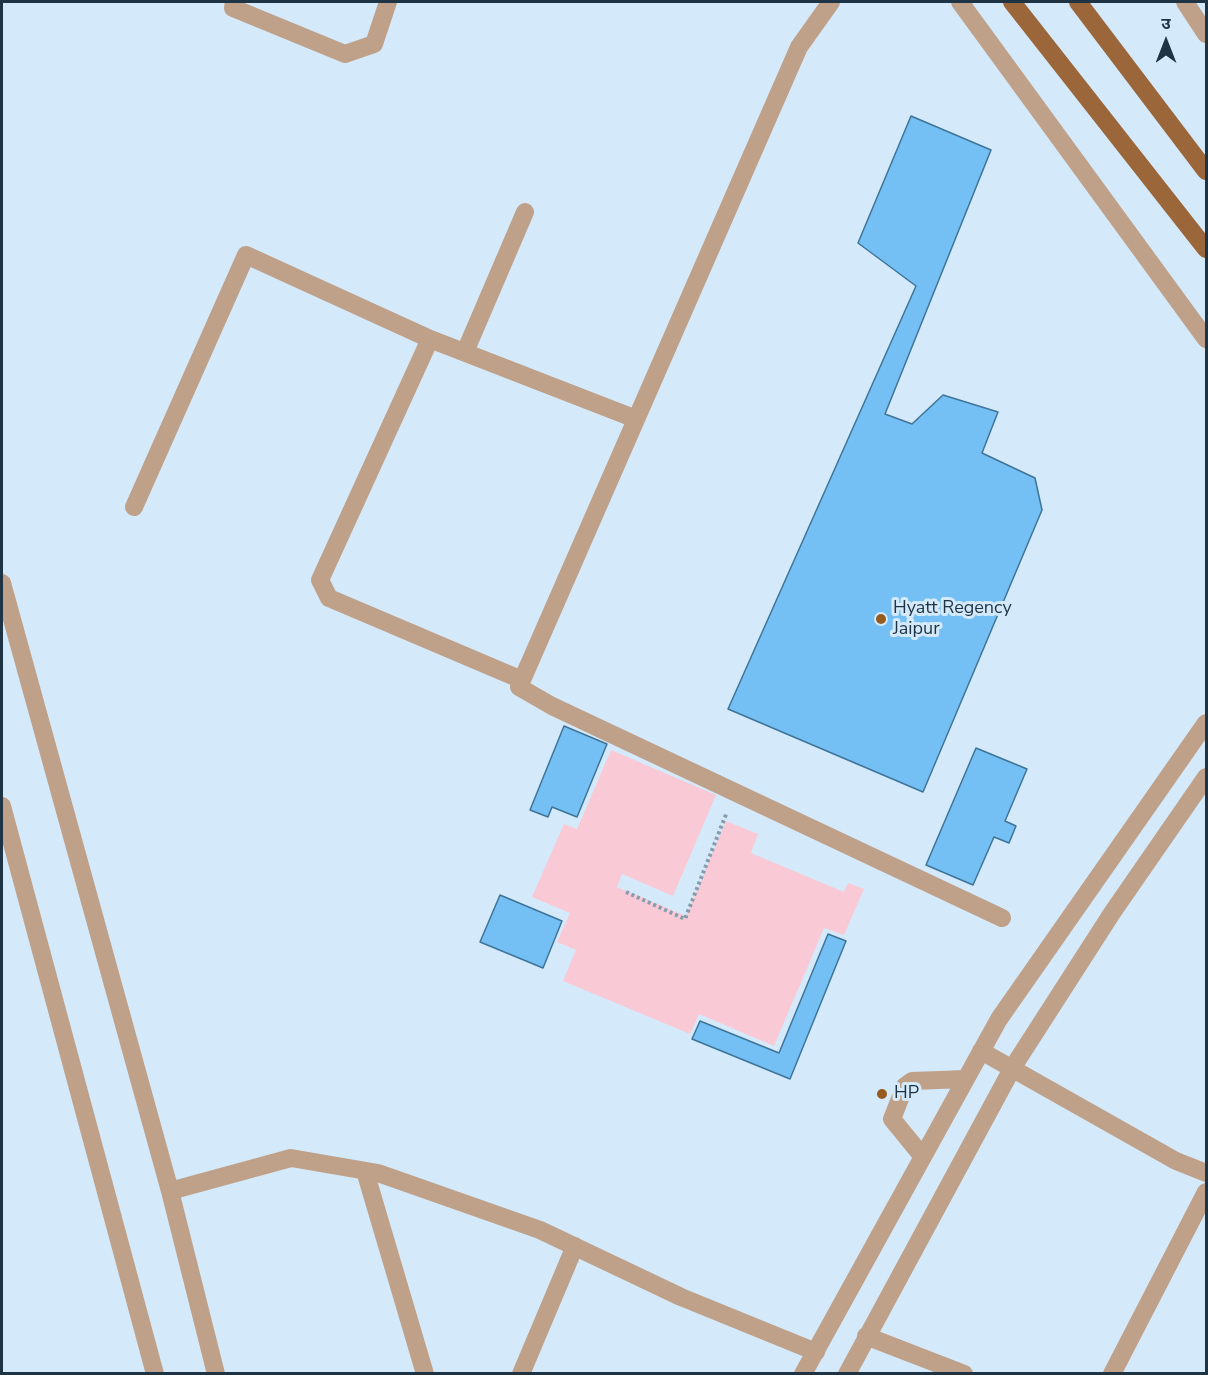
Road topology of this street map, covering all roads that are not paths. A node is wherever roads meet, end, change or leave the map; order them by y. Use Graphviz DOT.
graph roads {
  1 [pos="234,2"];
  2 [pos="388,2"];
  3 [pos="831,2"];
  4 [pos="960,2"];
  5 [pos="1012,2"];
  6 [pos="1078,2"];
  7 [pos="1185,2"];
  8 [pos="1206,34"];
  9 [pos="1206,171"];
  10 [pos="525,212"];
  11 [pos="1206,249"];
  12 [pos="430,339"];
  13 [pos="1206,339"];
  14 [pos="465,352"];
  15 [pos="636,419"];
  16 [pos="134,507"];
  17 [pos="2,583"];
  18 [pos="522,680"];
  19 [pos="1206,723"];
  20 [pos="1206,777"];
  21 [pos="2,806"];
  22 [pos="1002,918"];
  23 [pos="981,1051"];
  24 [pos="1013,1067"];
  25 [pos="966,1079"];
  26 [pos="923,1157"];
  27 [pos="364,1171"];
  28 [pos="1206,1173"];
  29 [pos="170,1191"];
  30 [pos="1206,1192"];
  31 [pos="575,1246"];
  32 [pos="866,1336"];
  33 [pos="816,1352"];
  34 [pos="155,1374"];
  35 [pos="216,1374"];
  36 [pos="425,1374"];
  37 [pos="521,1374"];
  38 [pos="804,1374"];
  39 [pos="847,1374"];
  40 [pos="964,1374"];
  41 [pos="1112,1374"];
  1 -- 2 [label="street"];
  3 -- 15 [label="street"];
  4 -- 13 [label="street"];
  5 -- 11 [label="main road"];
  6 -- 9 [label="main road"];
  7 -- 8 [label="street"];
  10 -- 14 [label="street"];
  12 -- 14 [label="street"];
  12 -- 16 [label="street"];
  12 -- 18 [label="street"];
  14 -- 15 [label="street"];
  15 -- 18 [label="street"];
  17 -- 29 [label="street"];
  18 -- 22 [label="street"];
  19 -- 23 [label="street"];
  20 -- 24 [label="street"];
  21 -- 34 [label="street"];
  23 -- 24 [label="street"];
  23 -- 25 [label="street"];
  24 -- 28 [label="street"];
  24 -- 32 [label="street"];
  25 -- 26 [label="street"];
  25 -- 26 [label="street"];
  26 -- 33 [label="street"];
  27 -- 29 [label="street"];
  27 -- 31 [label="street"];
  27 -- 36 [label="street"];
  29 -- 35 [label="street"];
  30 -- 41 [label="street"];
  31 -- 33 [label="street"];
  31 -- 37 [label="street"];
  32 -- 39 [label="street"];
  32 -- 40 [label="street"];
  33 -- 38 [label="street"];
}
